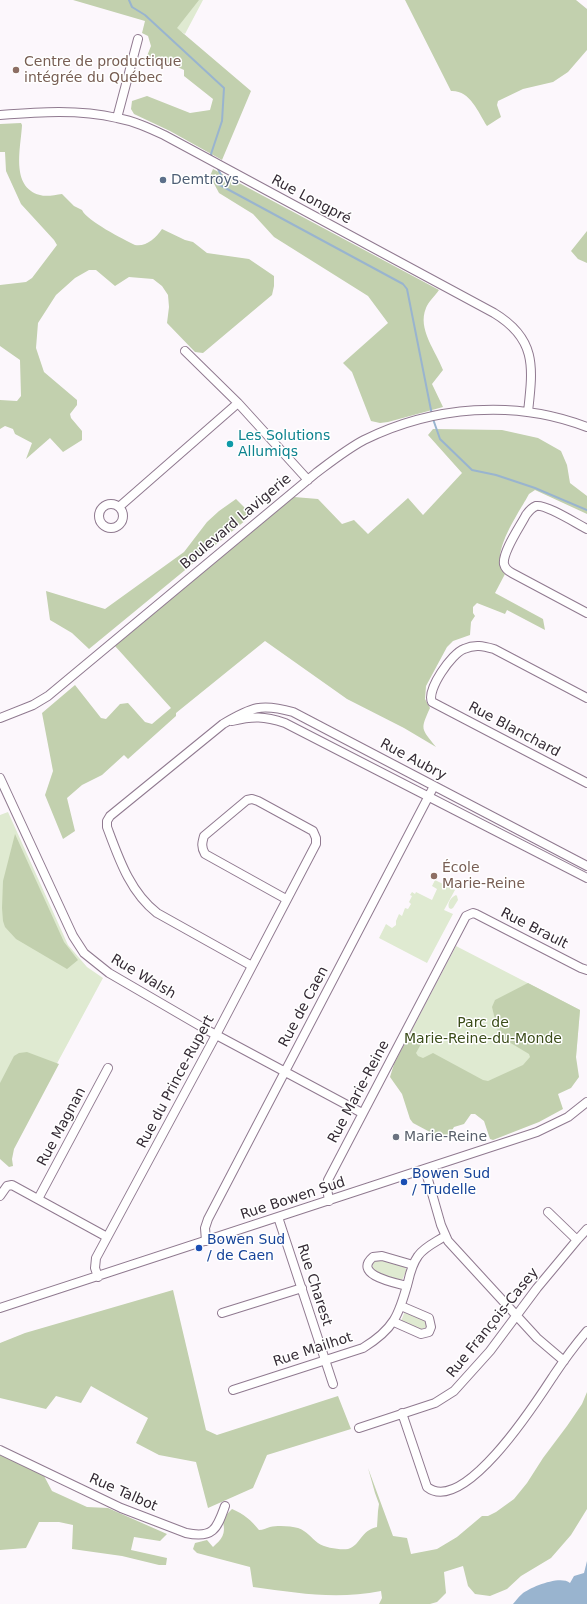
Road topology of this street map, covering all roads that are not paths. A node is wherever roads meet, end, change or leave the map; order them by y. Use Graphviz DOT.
graph roads {
  1 [pos="138,39"];
  2 [pos="0,115"];
  3 [pos="117,118"];
  4 [pos="185,351"];
  5 [pos="238,403"];
  6 [pos="528,412"];
  7 [pos="587,427"];
  8 [pos="308,480"];
  9 [pos="119,507"];
  10 [pos="587,529"];
  11 [pos="587,612"];
  12 [pos="587,698"];
  13 [pos="0,718"];
  14 [pos="223,724"];
  15 [pos="0,778"];
  16 [pos="587,784"];
  17 [pos="434,786"];
  18 [pos="429,797"];
  19 [pos="587,866"];
  20 [pos="587,878"];
  21 [pos="286,900"];
  22 [pos="469,914"];
  23 [pos="252,966"];
  24 [pos="587,970"];
  25 [pos="216,1035"];
  26 [pos="108,1068"];
  27 [pos="284,1072"];
  28 [pos="587,1102"];
  29 [pos="362,1113"];
  30 [pos="424,1169"];
  31 [pos="0,1196"];
  32 [pos="38,1199"];
  33 [pos="329,1201"];
  34 [pos="548,1212"];
  35 [pos="278,1217"];
  36 [pos="587,1230"];
  37 [pos="445,1236"];
  38 [pos="107,1237"];
  39 [pos="577,1240"];
  40 [pos="206,1242"];
  41 [pos="413,1265"];
  42 [pos="98,1277"];
  43 [pos="407,1286"];
  44 [pos="302,1288"];
  45 [pos="401,1306"];
  46 [pos="0,1308"];
  47 [pos="222,1313"];
  48 [pos="516,1315"];
  49 [pos="394,1322"];
  50 [pos="587,1331"];
  51 [pos="325,1360"];
  52 [pos="564,1361"];
  53 [pos="333,1384"];
  54 [pos="234,1390"];
  55 [pos="402,1413"];
  56 [pos="359,1428"];
  57 [pos="0,1450"];
  58 [pos="225,1506"];
  1 -- 3 [label="street"];
  2 -- 3 [label="street, Rue Longpré"];
  3 -- 6 [label="street, Rue Longpré"];
  4 -- 5 [label="street"];
  5 -- 8 [label="street"];
  5 -- 9 [label="street"];
  6 -- 7 [label="street, Boulevard Lavigerie"];
  6 -- 8 [label="street, Boulevard Lavigerie"];
  8 -- 13 [label="street, Boulevard Lavigerie"];
  10 -- 11 [label="street"];
  12 -- 16 [label="street, Rue Blanchard"];
  14 -- 17 [label="street, Rue Aubry"];
  14 -- 18 [label="street, Rue Aubry"];
  14 -- 23 [label="street, Rue Aubry"];
  15 -- 25 [label="street, Rue Walsh"];
  17 -- 18 [label="street, Rue de Caen"];
  17 -- 19 [label="street, Rue Aubry"];
  18 -- 20 [label="street, Rue Aubry"];
  18 -- 27 [label="street, Rue de Caen"];
  21 -- 21 [label="street, Rue du Prince-Rupert"];
  21 -- 23 [label="street, Rue du Prince-Rupert"];
  22 -- 24 [label="street, Rue Brault"];
  22 -- 29 [label="street, Rue Marie-Reine"];
  23 -- 25 [label="street, Rue du Prince-Rupert"];
  25 -- 27 [label="street, Rue Walsh"];
  25 -- 38 [label="street, Rue du Prince-Rupert"];
  26 -- 32 [label="street, Rue Magnan"];
  27 -- 29 [label="street, Rue Walsh"];
  27 -- 40 [label="street, Rue de Caen"];
  28 -- 30 [label="street, Rue Bowen Sud"];
  29 -- 33 [label="street, Rue Marie-Reine"];
  30 -- 33 [label="street, Rue Bowen Sud"];
  30 -- 37 [label="street"];
  31 -- 32 [label="street"];
  32 -- 38 [label="street"];
  33 -- 35 [label="street, Rue Bowen Sud"];
  34 -- 39 [label="street"];
  35 -- 40 [label="street, Rue Bowen Sud"];
  35 -- 44 [label="street, Rue Charest"];
  36 -- 39 [label="street, Rue François-Casey"];
  37 -- 41 [label="street, Rue Mailhot"];
  37 -- 48 [label="street"];
  38 -- 42 [label="street, Rue du Prince-Rupert"];
  39 -- 48 [label="street, Rue François-Casey"];
  40 -- 42 [label="street, Rue Bowen Sud"];
  41 -- 43 [label="street, Rue Mailhot"];
  41 -- 43 [label="street"];
  42 -- 46 [label="street, Rue Bowen Sud"];
  43 -- 45 [label="street, Rue Mailhot"];
  44 -- 47 [label="street"];
  44 -- 51 [label="street, Rue Charest"];
  45 -- 49 [label="street, Rue Mailhot"];
  45 -- 49 [label="street"];
  48 -- 52 [label="street"];
  48 -- 55 [label="street, Rue François-Casey"];
  49 -- 51 [label="street, Rue Mailhot"];
  50 -- 52 [label="street"];
  51 -- 53 [label="street, Rue Charest"];
  51 -- 54 [label="street, Rue Mailhot"];
  52 -- 55 [label="street"];
  55 -- 56 [label="street, Rue François-Casey"];
  57 -- 58 [label="street, Rue Talbot"];
}
